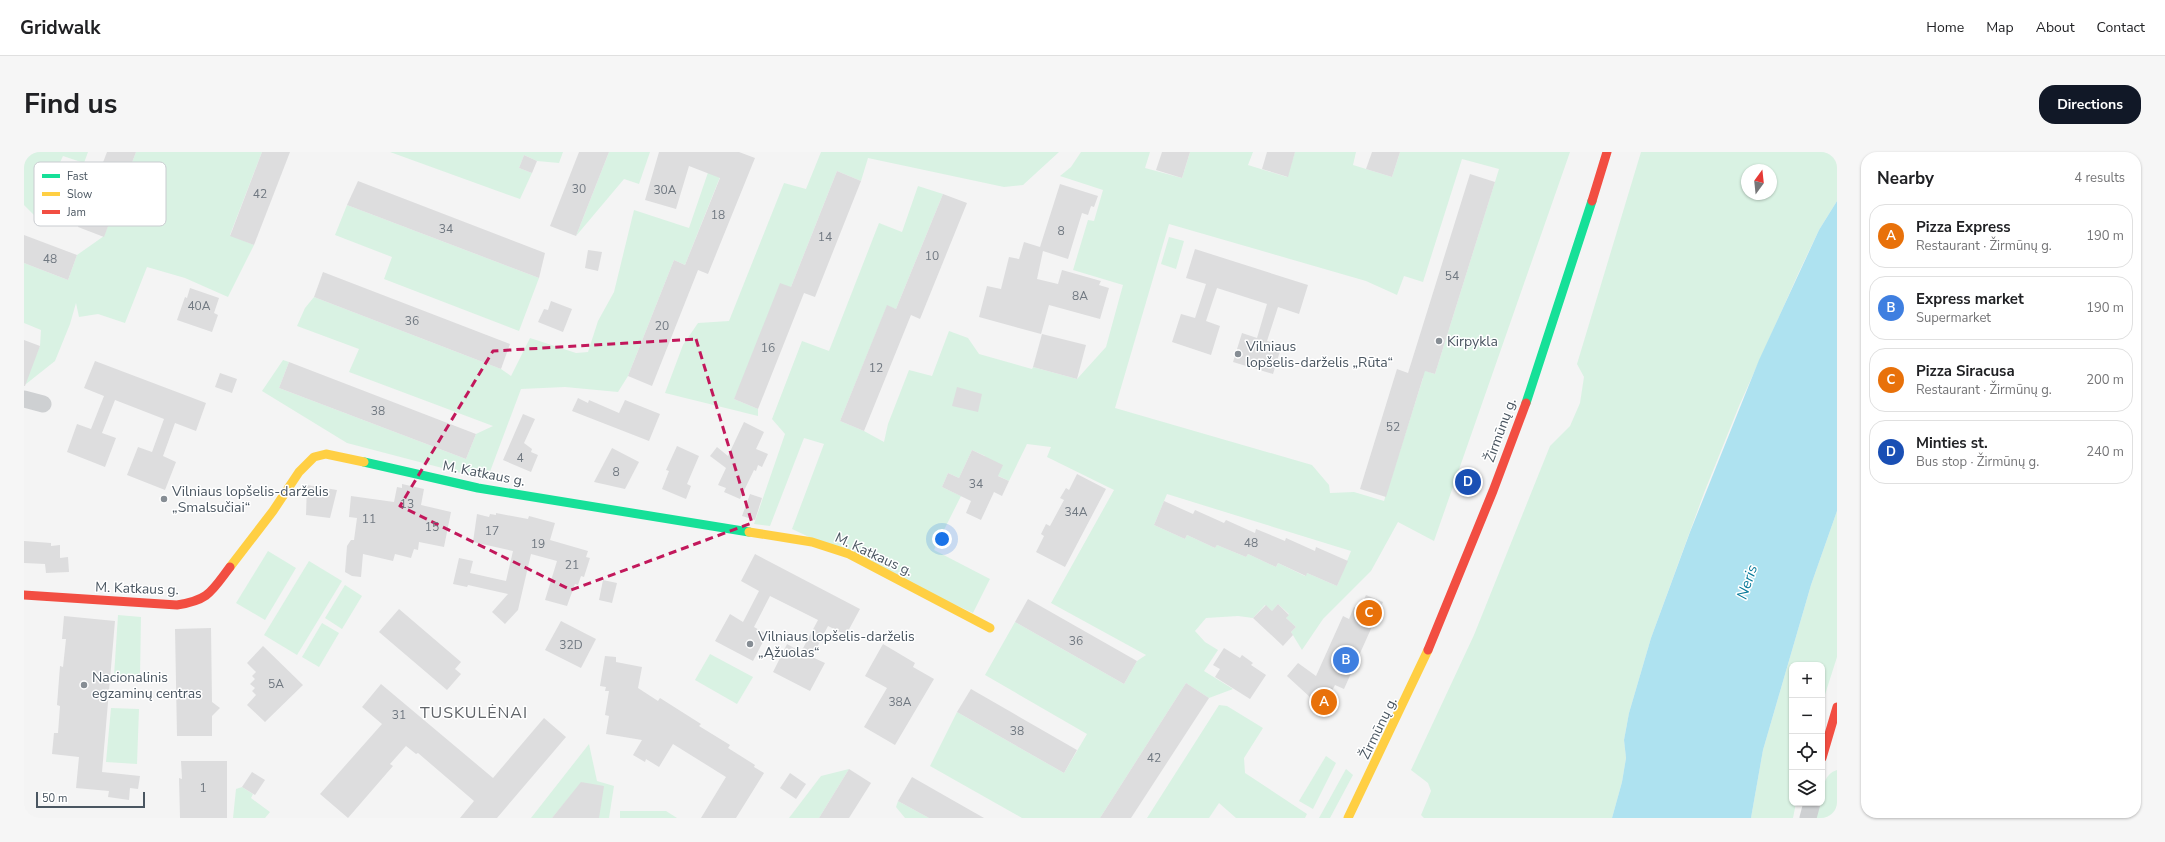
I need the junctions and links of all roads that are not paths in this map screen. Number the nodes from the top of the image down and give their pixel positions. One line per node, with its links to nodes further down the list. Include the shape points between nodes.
1 (1607, 152): 9 (street, Žirmūnų g., via 1522,413 1466,564 1409,696)
2 (24, 399): 3 (street)
3 (43, 404)
4 (24, 595): 5 (street, M. Katkaus g., via 156,605 196,602 206,597 214,588 306,464 319,455 326,454 478,488 812,542 849,554)
5 (990, 628)
6 (1837, 707): 7 (street)
7 (1825, 748)
8 (1811, 806): 10 (street)
9 (1348, 818)
10 (1808, 818)

